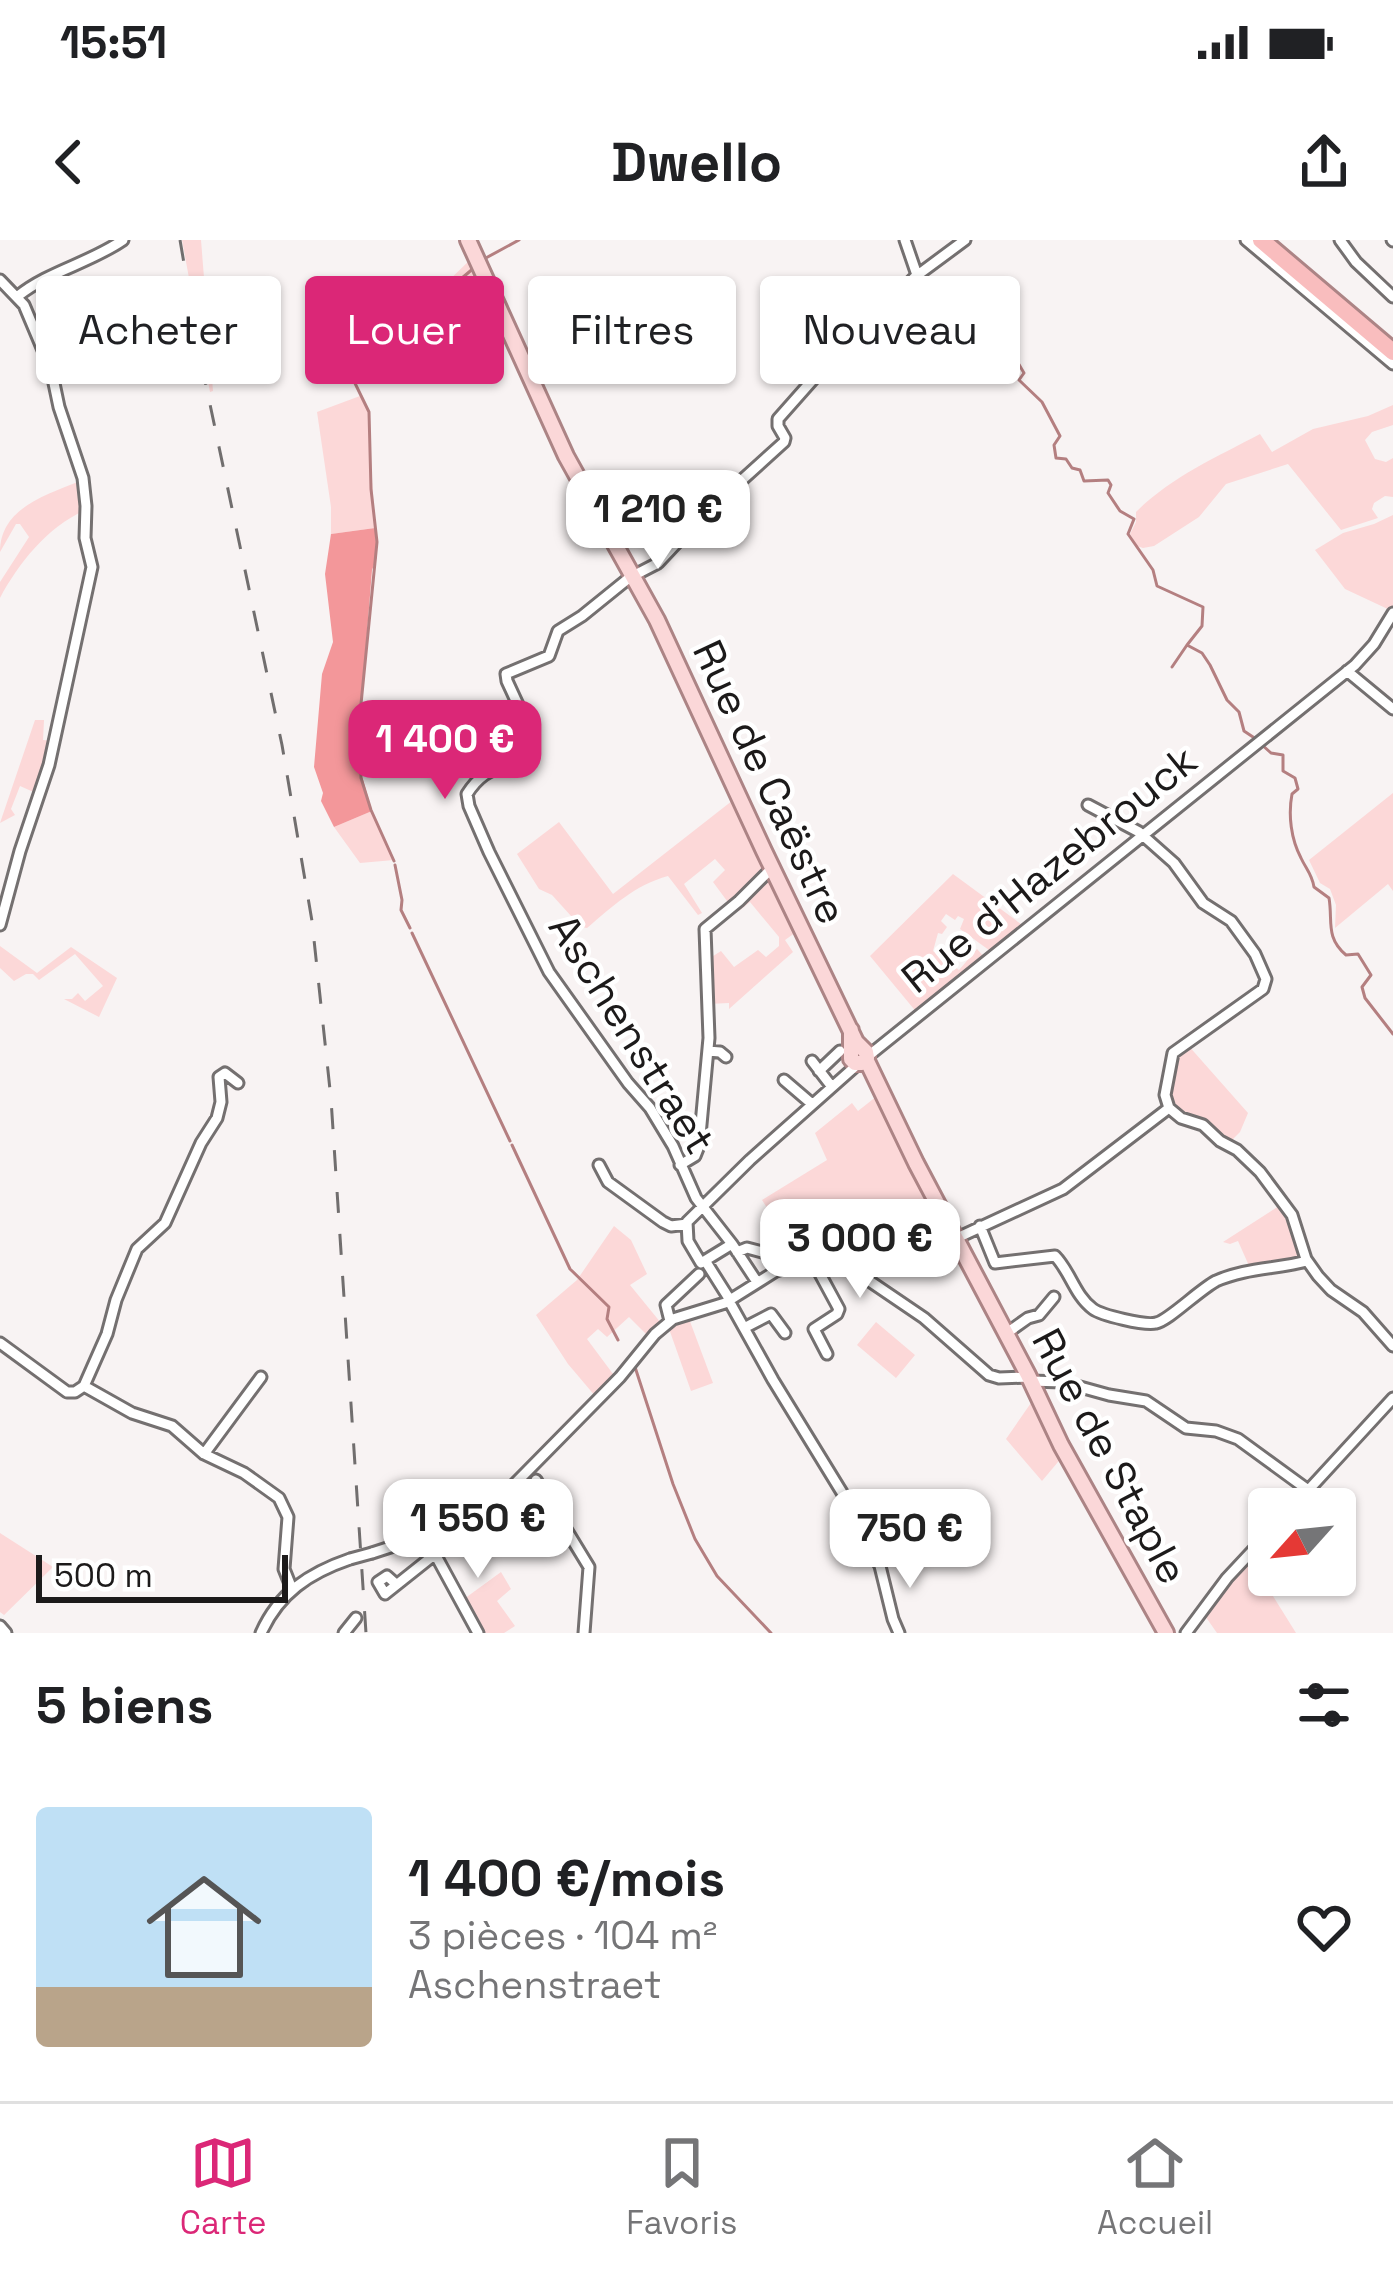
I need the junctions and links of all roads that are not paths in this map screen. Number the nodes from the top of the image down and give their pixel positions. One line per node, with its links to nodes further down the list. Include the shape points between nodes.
1 (123, 240): 10 (street)
2 (468, 240): 16 (main road, Rue de Caëstre, via 564,452)
3 (905, 240): 8 (street)
4 (965, 240): 8 (street)
5 (1246, 240): 13 (street)
6 (1261, 240): 12 (highway)
7 (1341, 240): 11 (street)
8 (917, 275): 14 (street, via 778,420)
9 (0, 280): 10 (street)
10 (18, 296): 23 (street, via 50,366 79,464 92,567 49,766)
11 (1393, 297)
12 (1393, 352)
13 (1393, 364)
14 (785, 440): 15 (street); 16 (street, via 658,563)
15 (797, 449)
16 (632, 576): 22 (main road, Rue de Caëstre); 33 (street, Aschenstraet, via 558,631 550,656 506,674 525,720 525,752 486,772 467,798 550,974 650,1108)
17 (1393, 613): 18 (street, Rue d'Hazebrouck)
18 (1347, 671): 19 (street); 21 (street, Rue d'Hazebrouck)
19 (1393, 709)
20 (1088, 805): 21 (street)
21 (1143, 835): 26 (street, Rue d'Hazebrouck); 31 (street, via 1203,903 1233,923 1267,981 1173,1053)
22 (772, 868): 24 (street, via 705,928); 26 (main road, Rue de Caëstre)
23 (0, 925)
24 (708, 1051): 25 (street); 33 (street, via 699,1149)
25 (726, 1057)
26 (861, 1057): 29 (street); 29 (street, via 815,1066); 37 (main road, Rue de Staple)
27 (784, 1080): 30 (street)
28 (238, 1083): 56 (street, via 220,1076 218,1118 166,1223 137,1249)
29 (832, 1088): 30 (street)
30 (812, 1104): 34 (street)
31 (1169, 1108): 36 (street, via 1060,1190); 40 (street, via 1260,1172 1292,1215)
32 (599, 1165): 35 (street, via 608,1182 661,1220)
33 (680, 1165): 34 (street, Aschenstraet)
34 (703, 1208): 35 (street); 38 (street, Aschenstraet)
35 (687, 1224): 41 (street, via 698,1261)
36 (980, 1226): 37 (street); 45 (street, via 995,1262 1053,1256)
37 (958, 1240): 39 (street, via 917,1262 884,1235); 50 (main road, Rue de Staple)
38 (735, 1248): 41 (street); 42 (street); 44 (street, Aschenstraet)
39 (843, 1254): 42 (street); 55 (street, via 989,1375)
40 (1307, 1261): 45 (street, via 1224,1278 1153,1324 1096,1311); 52 (street)
41 (706, 1262): 46 (street)
42 (807, 1262): 44 (street); 53 (street, via 839,1310 814,1329)
43 (699, 1274): 47 (street, via 667,1305)
44 (757, 1282): 46 (street)
45 (1073, 1284): 50 (street)
46 (730, 1300): 47 (street); 48 (street)
47 (670, 1321): 59 (street)
48 (744, 1328): 49 (street, via 771,1314); 74 (street, via 848,1500 880,1566)
49 (785, 1333)
50 (1006, 1333): 55 (main road, Rue de Staple)
51 (0, 1343): 56 (street, via 67,1392)
52 (1393, 1346)
53 (827, 1354)
54 (261, 1377): 58 (street)
55 (1030, 1379): 61 (street, via 1146,1401 1186,1428 1241,1441); 75 (main road, Rue de Staple)
56 (84, 1385): 58 (street, via 174,1427)
57 (1393, 1398): 62 (street)
58 (204, 1454): 66 (street, via 284,1505 284,1569)
59 (529, 1472): 60 (street); 66 (street, bridge, via 474,1519 350,1559)
60 (539, 1485): 63 (street); 73 (street, via 588,1565)
61 (1305, 1488)
62 (1310, 1488)
63 (435, 1554): 65 (street); 72 (street)
64 (1248, 1556): 76 (street)
65 (396, 1585)
66 (292, 1589): 70 (street)
67 (356, 1618): 71 (street)
68 (0, 1626): 69 (street)
69 (6, 1633)
70 (261, 1633)
71 (344, 1633)
72 (478, 1633)
73 (584, 1633)
74 (899, 1633)
75 (1166, 1633)
76 (1186, 1633)

